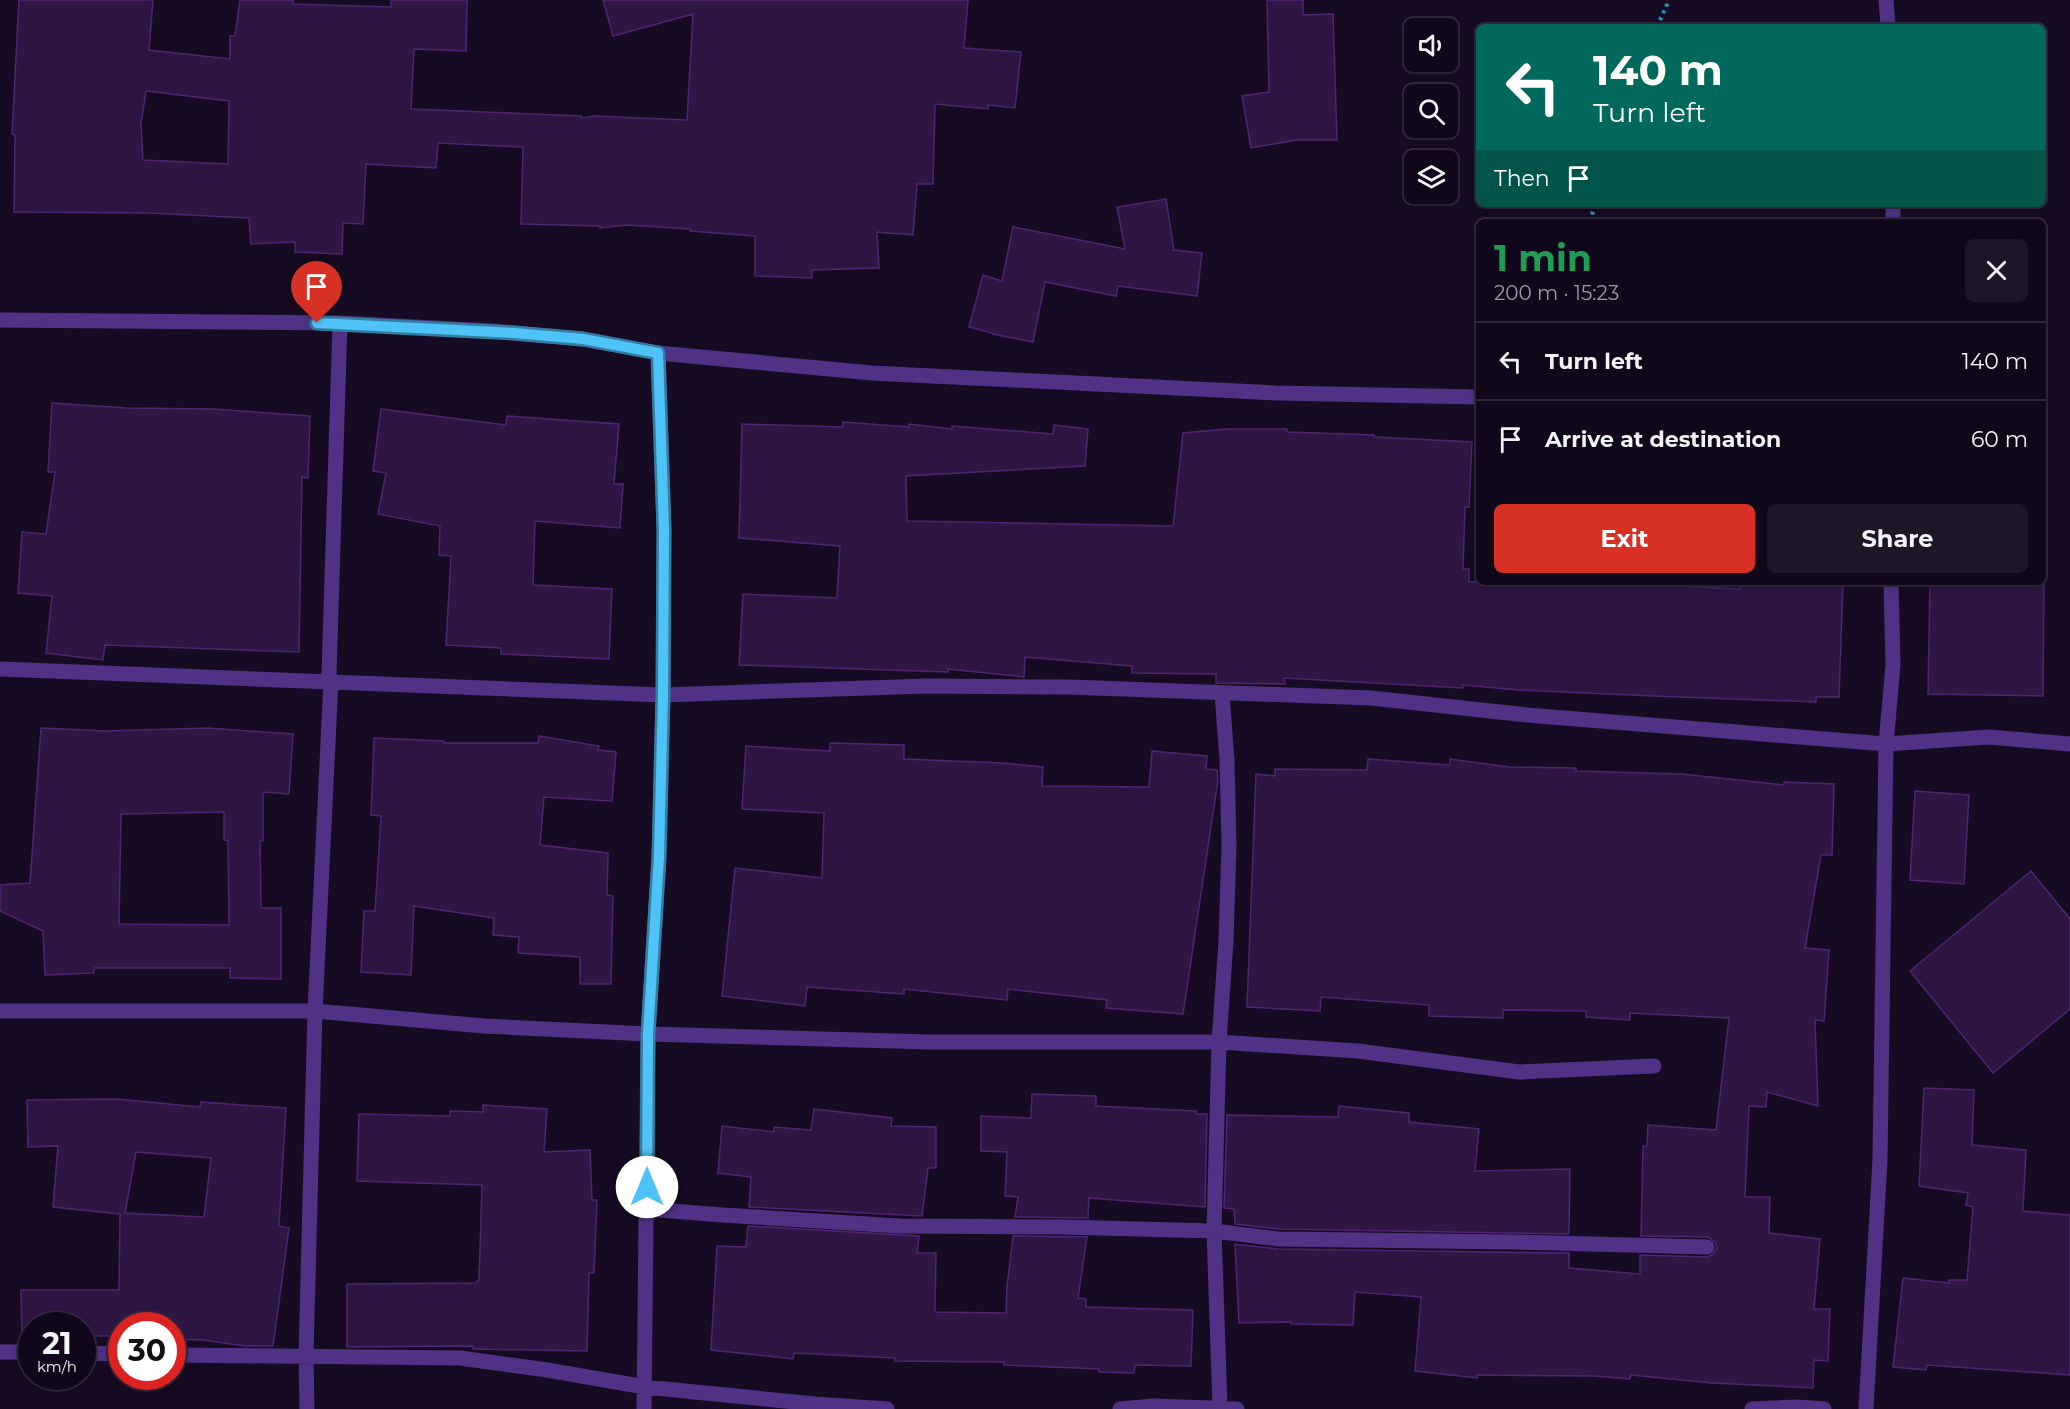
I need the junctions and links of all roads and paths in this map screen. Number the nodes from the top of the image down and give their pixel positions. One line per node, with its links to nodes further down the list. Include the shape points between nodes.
1 (1669, 0): 3 (path)
2 (1886, 0): 4 (street)
3 (1658, 24)
4 (1888, 24)
5 (0, 320): 6 (street)
6 (340, 323): 7 (street, via 583,339); 11 (street)
7 (658, 353): 8 (street, via 872,373 1277,393); 12 (street, via 664,530)
8 (1476, 397)
9 (1890, 585): 14 (street, via 1893,665)
10 (0, 669): 11 (street)
11 (331, 681): 12 (street); 17 (street)
12 (663, 694): 13 (street, via 926,686); 18 (street, via 659,857)
13 (1222, 694): 14 (street, via 1371,698 1527,715); 19 (street, via 1229,845)
14 (1886, 744): 15 (street, via 1989,737); 37 (street, via 1880,1160)
15 (2070, 744)
16 (0, 1011): 17 (street)
17 (315, 1011): 18 (street, via 484,1026); 27 (street)
18 (648, 1034): 19 (street, via 929,1042); 21 (street)
19 (1219, 1042): 20 (street, via 1358,1051 1520,1072); 22 (street)
20 (1654, 1066)
21 (647, 1209): 22 (street, via 899,1226); 28 (street)
22 (1214, 1231): 23 (street, via 1278,1239); 29 (street)
23 (1707, 1247)
24 (0, 1352): 25 (street)
25 (18, 1352)
26 (186, 1355): 27 (street)
27 (306, 1355): 28 (street, via 460,1358); 30 (street)
28 (645, 1387): 31 (street); 32 (street)
29 (1220, 1407): 33 (street); 34 (street)
30 (307, 1409)
31 (644, 1409)
32 (887, 1409)
33 (1119, 1409)
34 (1237, 1409)
35 (1752, 1409): 36 (street)
36 (1824, 1409)
37 (1866, 1409)

